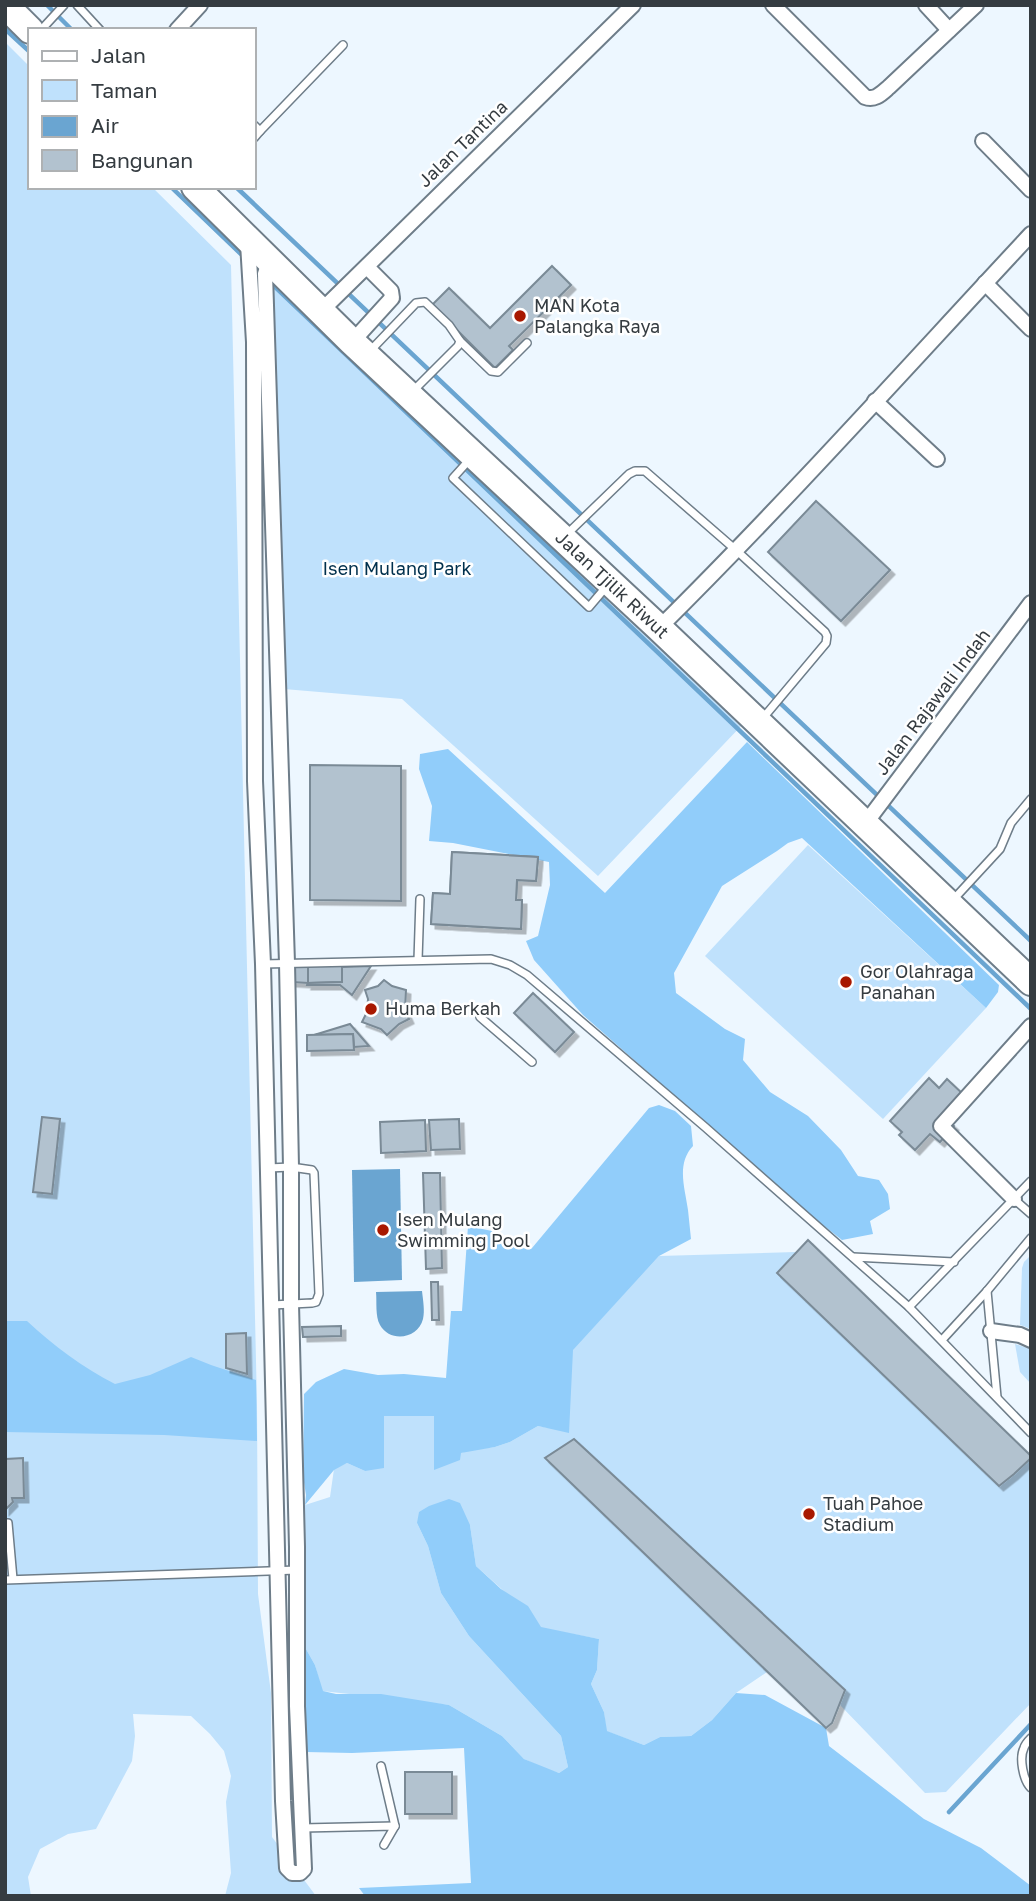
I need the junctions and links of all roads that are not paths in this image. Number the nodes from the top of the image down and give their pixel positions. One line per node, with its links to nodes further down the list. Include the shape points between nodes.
1 (5, 5): 9 (highway)
2 (64, 5): 10 (lane)
3 (77, 5): 11 (lane)
4 (200, 5): 12 (street)
5 (633, 5): 22 (street, Jalan Tantina)
6 (773, 5): 13 (street, via 868,99 889,87)
7 (926, 5): 13 (street)
8 (976, 5): 13 (street)
9 (28, 28)
10 (43, 28)
11 (98, 28)
12 (179, 28)
13 (949, 30)
14 (344, 45): 15 (lane)
15 (257, 128)
16 (983, 141): 18 (street)
17 (202, 190): 20 (highway, Jalan Tjilik Riwut)
18 (1031, 190)
19 (1031, 234): 23 (street)
20 (248, 238): 21 (highway, Jalan Tjilik Riwut); 45 (street, via 254,342 255,781)
21 (272, 262): 24 (highway, Jalan Tjilik Riwut); 44 (street, via 265,274)
22 (367, 267): 24 (street, Jalan Tantina); 28 (street, via 391,291 392,298)
23 (985, 283): 25 (street); 30 (street)
24 (321, 311): 28 (highway, Jalan Tjilik Riwut)
25 (1031, 328)
26 (460, 341): 27 (lane, via 491,371 498,372); 28 (lane, via 449,325 419,301); 29 (lane)
27 (527, 343)
28 (360, 348): 29 (highway, Jalan Tjilik Riwut)
29 (410, 394): 31 (highway, Jalan Tjilik Riwut)
30 (875, 401): 32 (street); 34 (street)
31 (474, 455): 33 (highway, Jalan Tjilik Riwut); 35 (lane, via 453,478 589,607)
32 (937, 459)
33 (562, 539): 34 (lane, via 629,474 640,470); 35 (highway, Jalan Tjilik Riwut)
34 (737, 551): 37 (street); 38 (lane, via 827,636 826,643)
35 (610, 583): 37 (highway, Jalan Tjilik Riwut)
36 (1031, 603): 40 (street, Jalan Rajawali Indah)
37 (659, 628): 38 (highway, Jalan Tjilik Riwut)
38 (758, 723): 40 (highway, Jalan Tjilik Riwut)
39 (1031, 799): 42 (lane, via 1011,824 1000,849)
40 (865, 824): 42 (highway, Jalan Tjilik Riwut)
41 (420, 900): 43 (lane)
42 (950, 904): 46 (highway, Jalan Tjilik Riwut)
43 (418, 960): 44 (lane); 56 (lane, via 491,959 527,975)
44 (287, 963): 45 (lane); 50 (street)
45 (263, 964): 51 (street)
46 (1031, 982)
47 (480, 1017): 49 (lane)
48 (1031, 1026): 53 (street, via 941,1126)
49 (532, 1062)
50 (291, 1167): 51 (lane); 59 (street); 59 (lane, via 314,1173 319,1294 316,1302)
51 (268, 1168): 60 (street)
52 (1031, 1181): 53 (lane)
53 (1014, 1199): 54 (lane); 57 (lane)
54 (1031, 1214)
55 (1031, 1238): 58 (lane)
56 (852, 1257): 57 (lane); 61 (lane)
57 (954, 1262): 61 (lane)
58 (987, 1291): 62 (lane); 63 (lane)
59 (291, 1304): 60 (lane); 68 (street)
60 (272, 1305): 69 (street)
61 (909, 1307): 63 (lane)
62 (991, 1331): 64 (street); 65 (lane)
63 (942, 1340): 65 (lane)
64 (1031, 1340)
65 (997, 1398): 66 (lane)
66 (1031, 1433)
67 (5, 1523): 70 (lane, via 9,1523)
68 (297, 1570): 69 (lane); 75 (street)
69 (278, 1571): 70 (lane); 75 (street, via 283,1801 287,1868 292,1873 304,1869)
70 (9, 1579)
71 (1031, 1738): 73 (lane, via 1023,1749 1023,1773)
72 (381, 1766): 74 (lane)
73 (1031, 1788)
74 (395, 1826): 75 (lane); 76 (lane)
75 (302, 1828)
76 (384, 1845)

